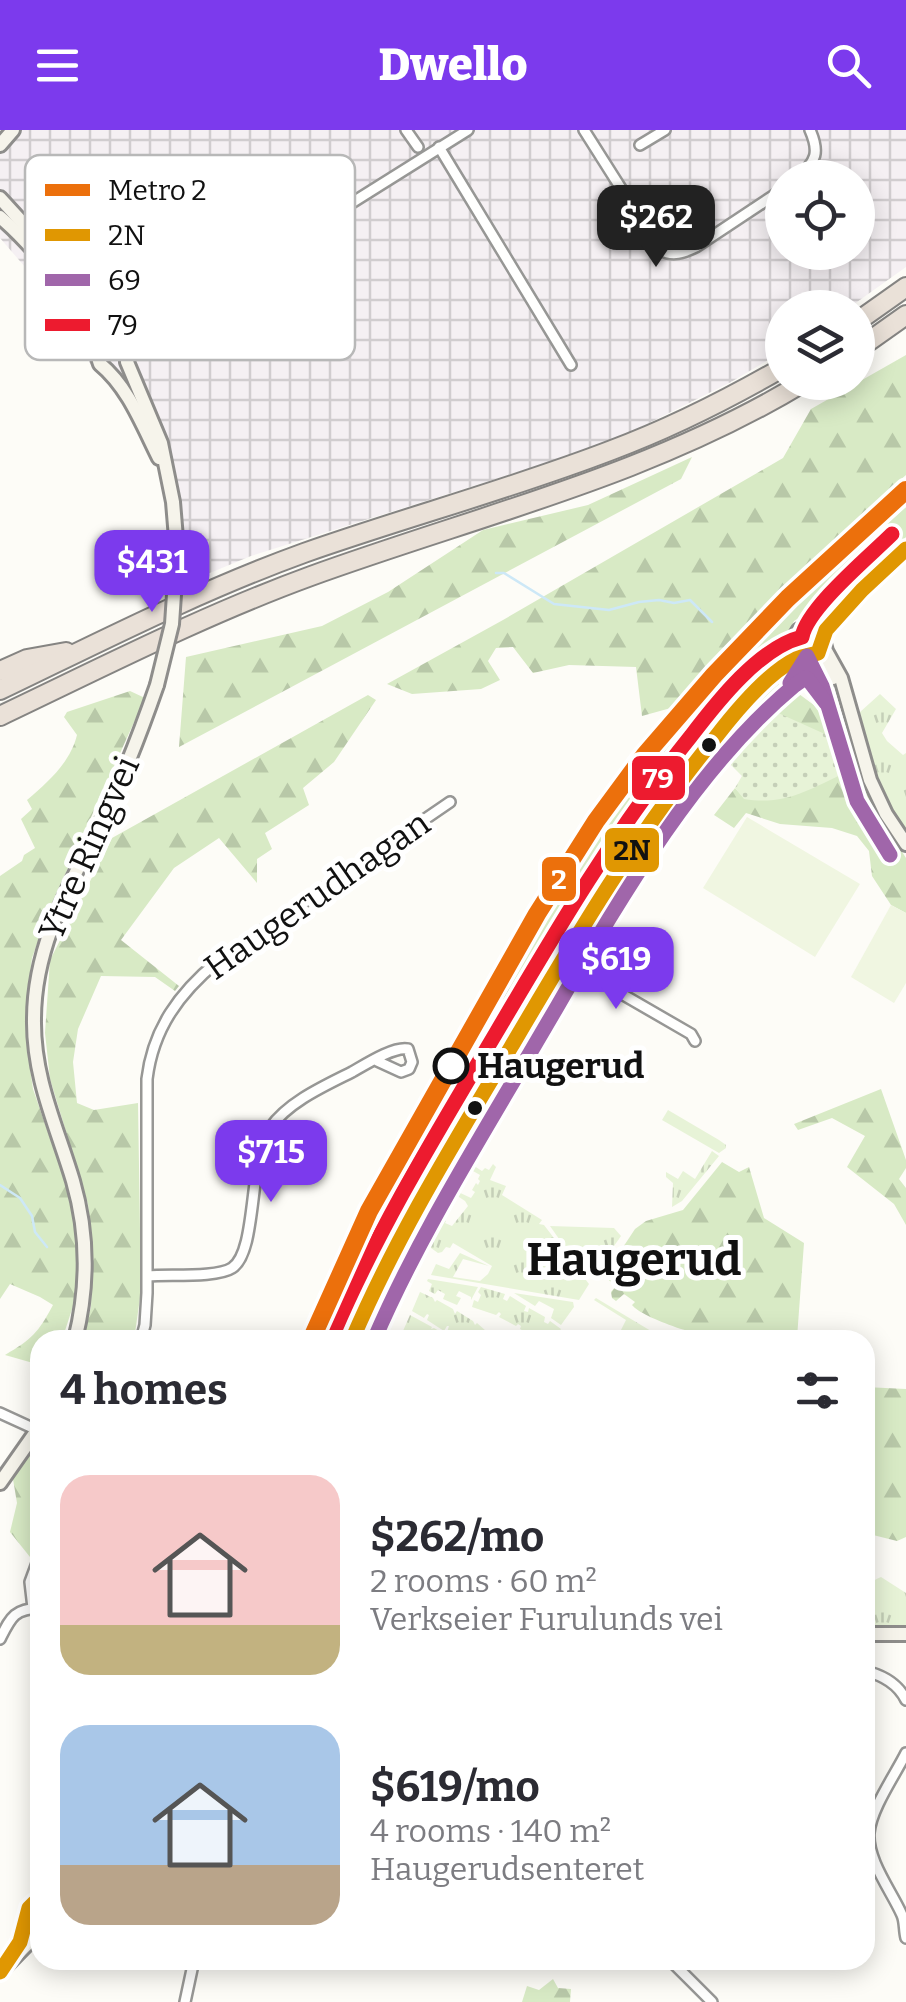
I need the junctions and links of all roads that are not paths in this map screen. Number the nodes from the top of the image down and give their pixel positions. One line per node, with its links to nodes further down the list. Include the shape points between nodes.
1 (13, 130): 7 (main road)
2 (406, 130): 9 (street)
3 (468, 130): 10 (street)
4 (584, 130): 14 (street, via 667,254 696,247)
5 (665, 130): 8 (street)
6 (810, 130): 11 (street)
7 (0, 145)
8 (640, 145)
9 (418, 147)
10 (439, 147): 13 (street); 27 (street)
11 (814, 160)
12 (0, 198): 16 (main road)
13 (355, 200)
14 (765, 201)
15 (0, 217): 17 (main road)
16 (25, 225)
17 (25, 243)
18 (906, 287): 19 (highway)
19 (875, 309)
20 (906, 315): 22 (highway)
21 (906, 330): 23 (highway)
22 (875, 338)
23 (875, 344)
24 (99, 360): 28 (main road)
25 (127, 360): 28 (main road)
26 (129, 360): 31 (main road, Ytre Ringvei)
27 (571, 366)
28 (110, 370): 31 (main road, Ytre Ringvei)
29 (765, 378): 37 (highway, via 652,434 219,586)
30 (772, 400): 43 (highway, via 665,454 214,614)
31 (166, 474): 50 (main road, Ytre Ringvei, bridge, via 177,584 157,685 120,782 52,921 34,998 42,1089 74,1184 83,1235)
32 (906, 549): 33 (main road)
33 (862, 590): 34 (main road); 35 (main road)
34 (808, 627): 35 (main road); 36 (main road)
35 (822, 640): 38 (main road, via 819,652); 42 (main road)
36 (793, 642): 38 (main road); 39 (main road)
37 (87, 649): 40 (highway); 41 (highway)
38 (807, 656): 39 (main road); 42 (main road)
39 (785, 662): 46 (main road, via 660,806)
40 (0, 671)
41 (0, 690)
42 (843, 692): 45 (main road, via 875,793)
43 (0, 716)
44 (450, 802): 49 (street, Haugerudhagan, via 218,961 171,1009 146,1079)
45 (906, 844)
46 (563, 960): 47 (street); 52 (main road, via 404,1229)
47 (695, 1042)
48 (377, 1060): 49 (street, via 296,1104 268,1130 238,1263 222,1272)
49 (148, 1276): 51 (street, Haugerudhagan)
50 (77, 1330)
51 (143, 1330)
52 (356, 1330)
53 (0, 1413): 54 (street)
54 (30, 1425)
55 (30, 1441): 56 (main road)
56 (0, 1483)
57 (30, 1609): 60 (street, via 11,1618)
58 (875, 1634): 59 (main road)
59 (906, 1634)
60 (0, 1640)
61 (875, 1674): 62 (street)
62 (906, 1700)
63 (906, 1753): 64 (street)
64 (875, 1814)
65 (875, 1854): 66 (street)
66 (905, 1917): 68 (street)
67 (30, 1935): 71 (main road)
68 (906, 1938)
69 (192, 1970): 72 (street)
70 (680, 1970): 73 (street)
71 (0, 1972)
72 (185, 2002)
73 (712, 2002)

